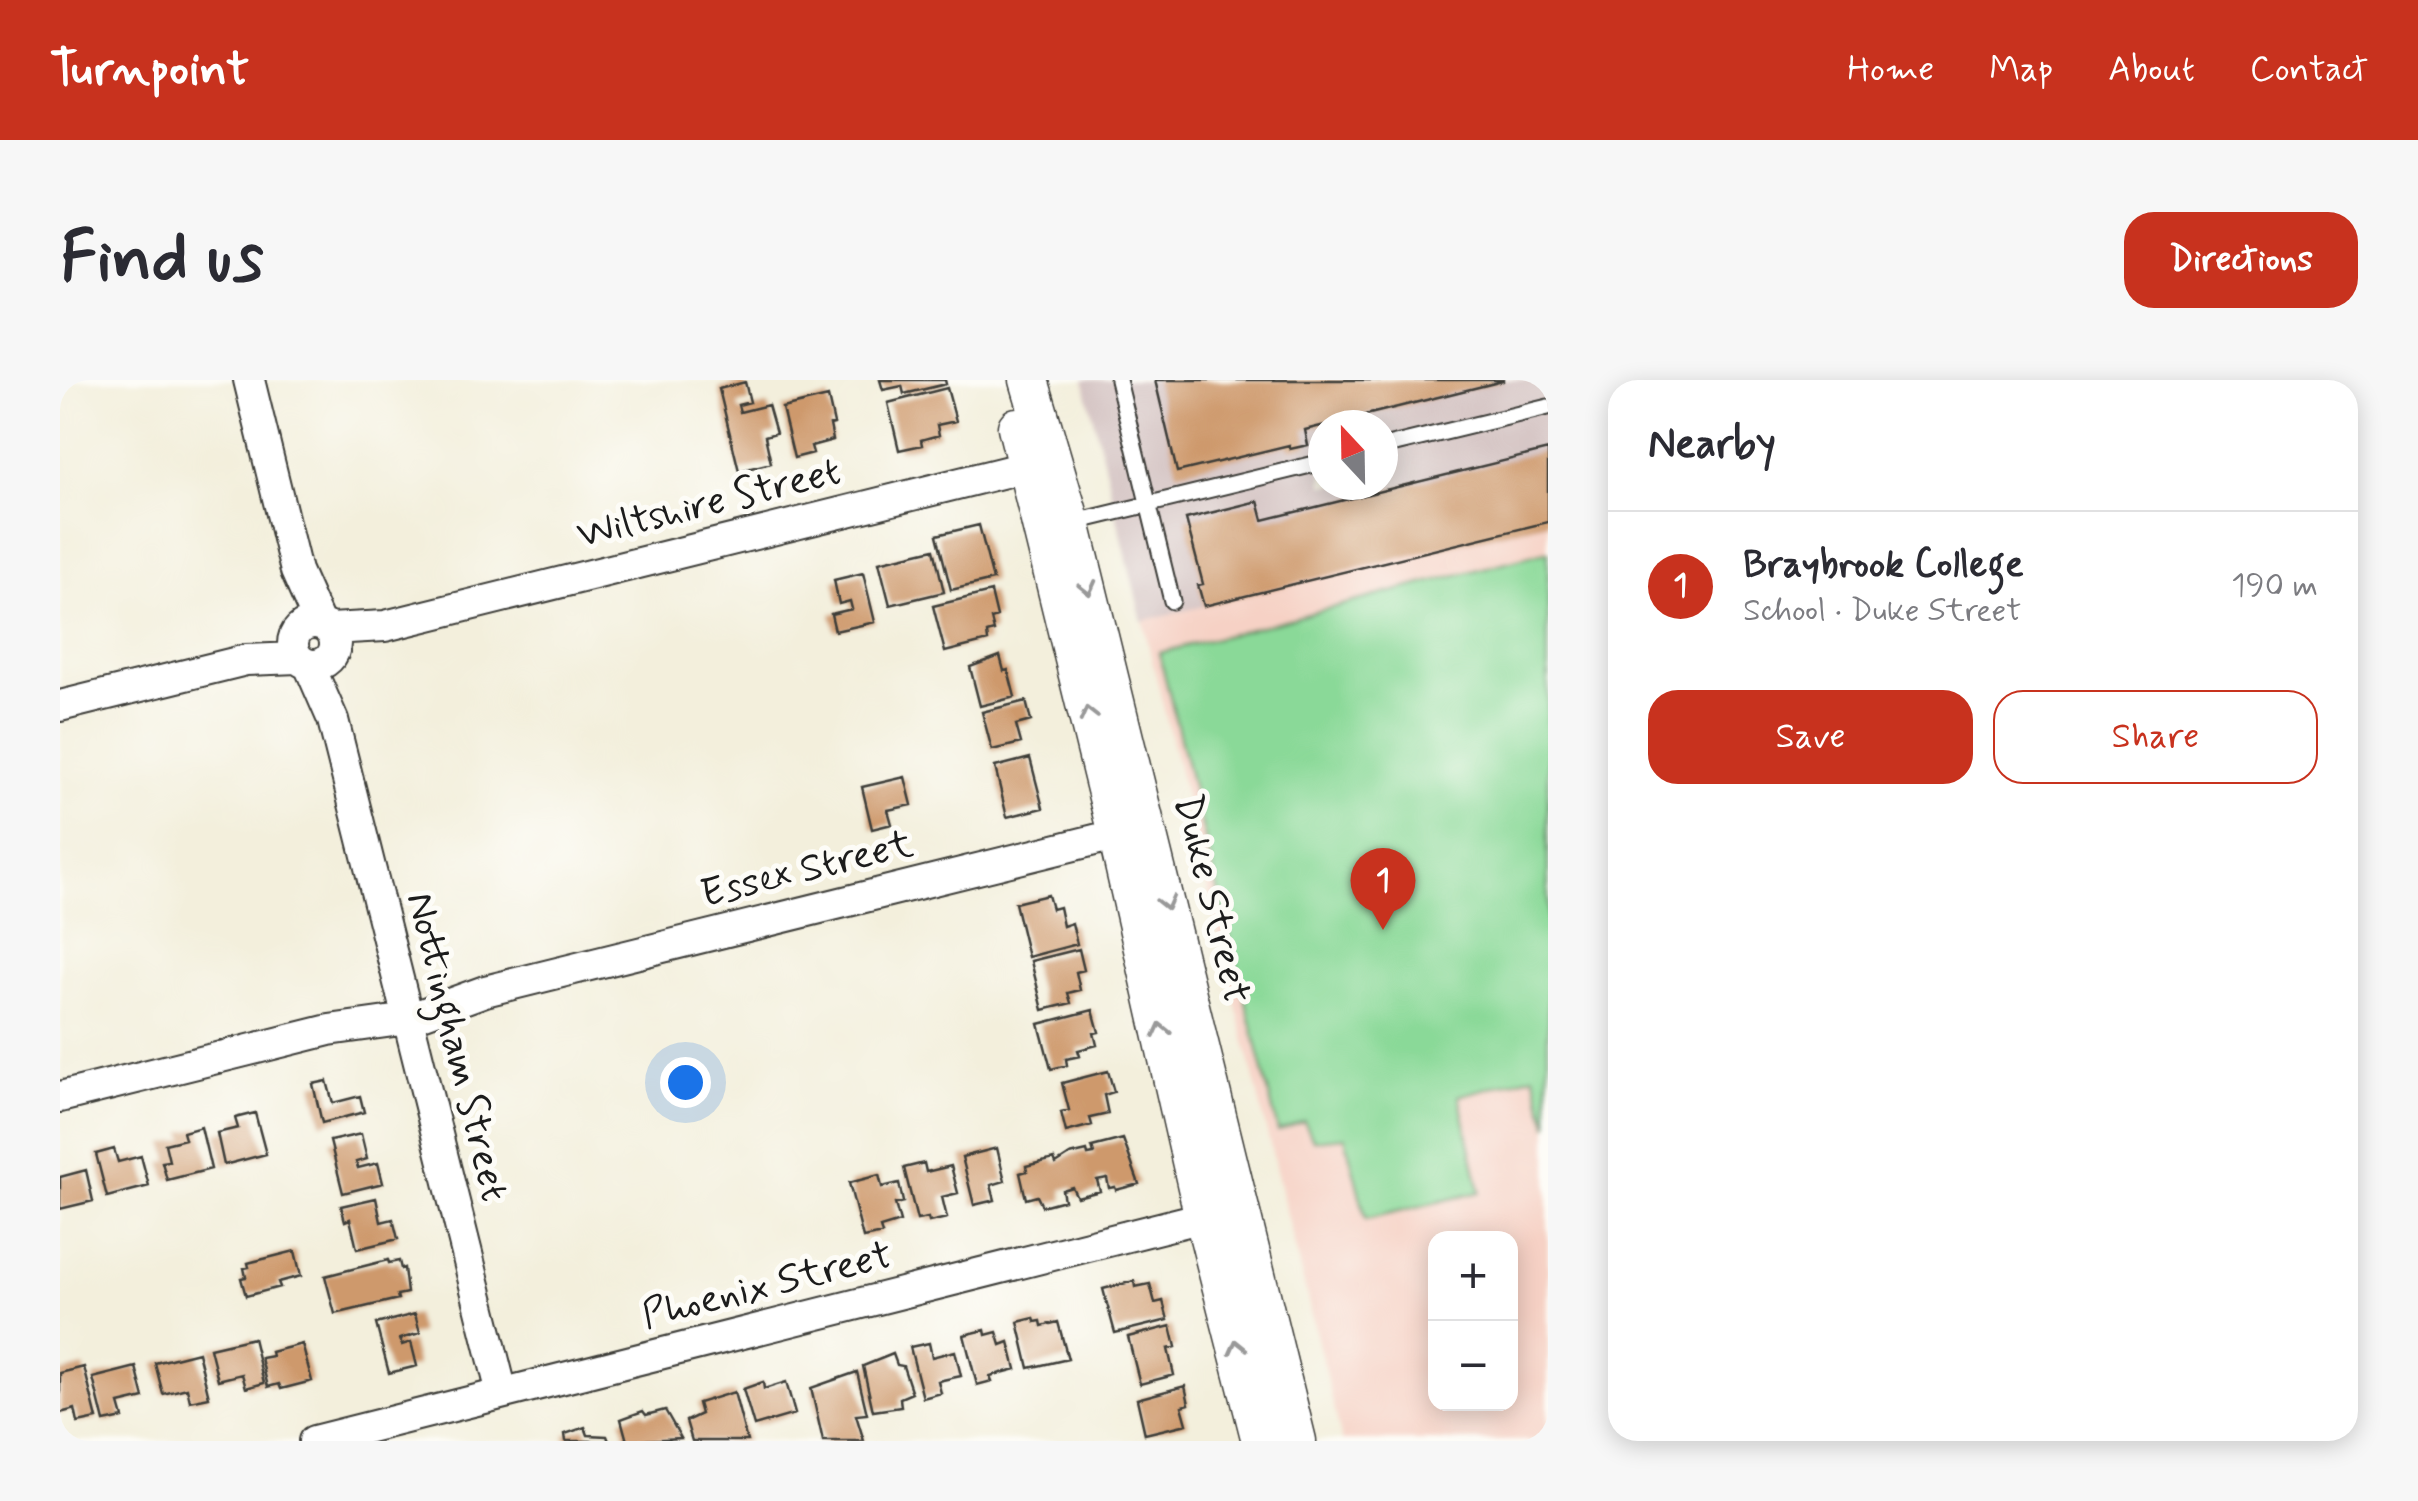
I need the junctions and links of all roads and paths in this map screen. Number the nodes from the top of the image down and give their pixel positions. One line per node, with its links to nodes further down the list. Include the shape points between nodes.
1 (249, 380): 12 (street, Nottingham Street)
2 (1006, 380): 7 (street, Duke Street)
3 (1029, 380): 7 (street, Duke Street)
4 (1118, 380): 9 (lane)
5 (1548, 407): 6 (lane)
6 (1398, 443)
7 (1039, 464): 10 (street, Duke Street); 12 (street, Wiltshire Street); 14 (street, Duke Street, one-way to 7)
8 (1308, 466): 9 (lane)
9 (1149, 504): 10 (lane); 11 (lane)
10 (1072, 523): 14 (street, Duke Street, one-way to 14)
11 (1172, 601)
12 (314, 643): 13 (street, Wiltshire Street); 15 (street, Nottingham Street)
13 (60, 706)
14 (1132, 830): 15 (street, Essex Street); 17 (street, Duke Street, one-way to 17); 18 (street, Duke Street, one-way to 14)
15 (406, 1010): 16 (street, Essex Street); 19 (street, Nottingham Street)
16 (60, 1097)
17 (1240, 1208): 18 (street, Phoenix Street); 22 (street, Duke Street)
18 (1204, 1218): 19 (street, Phoenix Street); 21 (street, Duke Street, one-way to 18)
19 (502, 1393): 20 (street, Phoenix Street)
20 (314, 1441)
21 (1261, 1441)
22 (1297, 1441)

